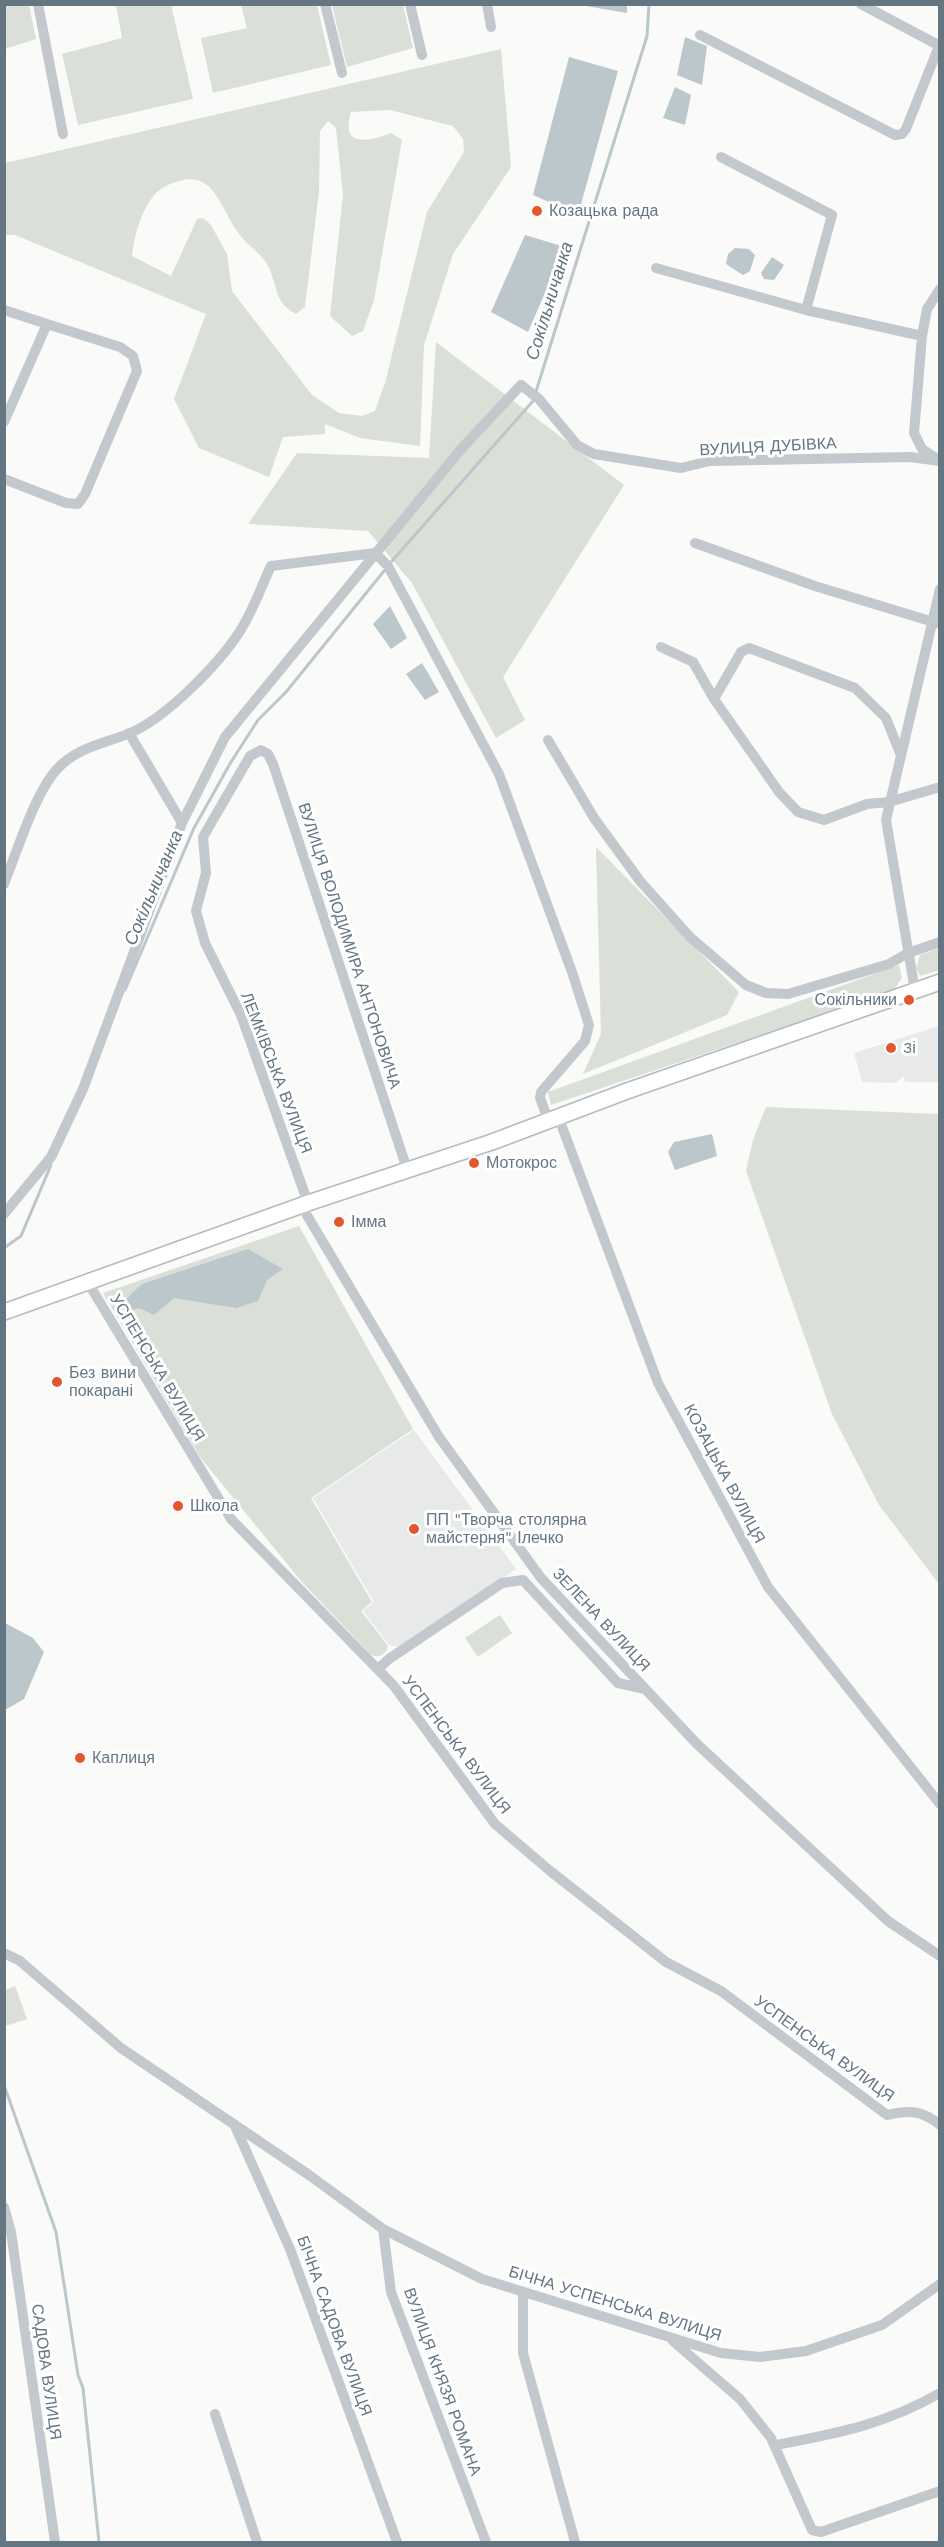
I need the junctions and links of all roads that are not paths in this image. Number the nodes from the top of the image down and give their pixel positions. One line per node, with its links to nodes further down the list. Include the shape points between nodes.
1 (38, 4): 11 (street)
2 (325, 4): 10 (street)
3 (411, 4): 9 (street)
4 (487, 4): 6 (street)
5 (861, 4): 8 (street)
6 (491, 27)
7 (700, 35): 8 (street, via 895,135 906,129)
8 (939, 46)
9 (422, 55)
10 (342, 73)
11 (63, 134)
12 (721, 157): 16 (street, via 832,215)
13 (656, 268): 16 (street)
14 (939, 289): 18 (street, via 927,309)
15 (4, 310): 17 (street)
16 (806, 310): 18 (street)
17 (47, 324): 19 (street); 21 (street, via 120,347 133,356 137,370 78,504)
18 (922, 336): 20 (street, via 914,433 922,449)
19 (4, 422)
20 (939, 461): 23 (street, ВУЛИЦЯ ДУБІВКА, via 909,457 710,461 681,468 639,463 594,454 577,445 537,397 521,385 463,447)
21 (4, 479)
22 (695, 543): 25 (street)
23 (375, 553): 28 (street, via 271,566 240,631 215,663 161,715); 34 (street, via 225,737); 40 (street, КОЗАЦЬКА ВУЛИЦЯ, via 388,566 499,774 589,1024 585,1041 541,1092 540,1098)
24 (939, 590): 25 (street)
25 (935, 624): 30 (street)
26 (661, 647): 27 (street, via 693,662)
27 (714, 699): 30 (street, via 741,652 749,648 855,688 886,718); 33 (street, via 779,792 798,812 824,820 867,804)
28 (129, 733): 34 (street); 35 (street, via 83,749 55,771 43,790)
29 (548, 740): 37 (street, via 594,818 640,881 690,937 746,985 766,993 788,994 889,964)
30 (900, 753): 33 (street)
31 (250, 756): 41 (street, ВУЛИЦЯ ВОЛОДИМИРА АНТОНОВИЧА, via 261,750 273,765); 42 (street, ЛЕМКІВСЬКА ВУЛИЦЯ, via 203,837 206,873 196,911 205,943 241,1016)
32 (939, 787): 33 (street)
33 (889, 802): 37 (street, via 886,820)
34 (182, 823): 43 (street, via 82,1089 51,1157)
35 (4, 884)
36 (939, 942): 37 (street)
37 (908, 953): 39 (street)
38 (939, 982): 39 (main road)
39 (913, 992): 40 (main road)
40 (553, 1118): 41 (main road); 50 (street, КОЗАЦЬКА ВУЛИЦЯ, via 658,1383 768,1587)
41 (407, 1169): 42 (main road)
42 (303, 1205): 44 (main road); 46 (street, ЗЕЛЕНА ВУЛИЦЯ, via 438,1437)
43 (4, 1214)
44 (87, 1281): 45 (main road); 48 (street, УСПЕНСЬКА ВУЛИЦЯ, via 231,1519)
45 (4, 1312)
46 (536, 1572): 47 (street); 49 (street, ЗЕЛЕНА ВУЛИЦЯ)
47 (523, 1580): 48 (street, via 502,1583); 49 (street, via 618,1683)
48 (378, 1669): 54 (street, УСПЕНСЬКА ВУЛИЦЯ, via 495,1824 568,1885 666,1962 721,1991 887,2115 906,2111 927,2114)
49 (645, 1689): 52 (street, ЗЕЛЕНА ВУЛИЦЯ, via 697,1744 888,1921)
50 (939, 1804)
51 (4, 1953): 53 (street, via 20,1961 121,2048)
52 (939, 1956)
53 (234, 2124): 56 (street); 66 (street, БІЧНА САДОВА ВУЛИЦЯ, via 290,2249)
54 (939, 2125)
55 (4, 2207): 64 (street, САДОВА ВУЛИЦЯ, via 11,2232)
56 (383, 2229): 58 (street, БІЧНА УСПЕНСЬКА ВУЛИЦЯ, via 482,2279); 67 (street, ВУЛИЦЯ КНЯЗЯ РОМАНА, via 391,2292)
57 (939, 2284): 59 (street, БІЧНА УСПЕНСЬКА ВУЛИЦЯ, via 882,2325 806,2352 750,2356 721,2353)
58 (523, 2293): 59 (street, БІЧНА УСПЕНСЬКА ВУЛИЦЯ); 68 (street, via 523,2353)
59 (670, 2339): 62 (street, via 740,2399)
60 (939, 2392): 62 (street, via 894,2417)
61 (215, 2414): 65 (street)
62 (776, 2445): 63 (street, via 816,2533)
63 (939, 2491)
64 (55, 2542)
65 (257, 2542)
66 (397, 2542)
67 (486, 2542)
68 (575, 2542)

